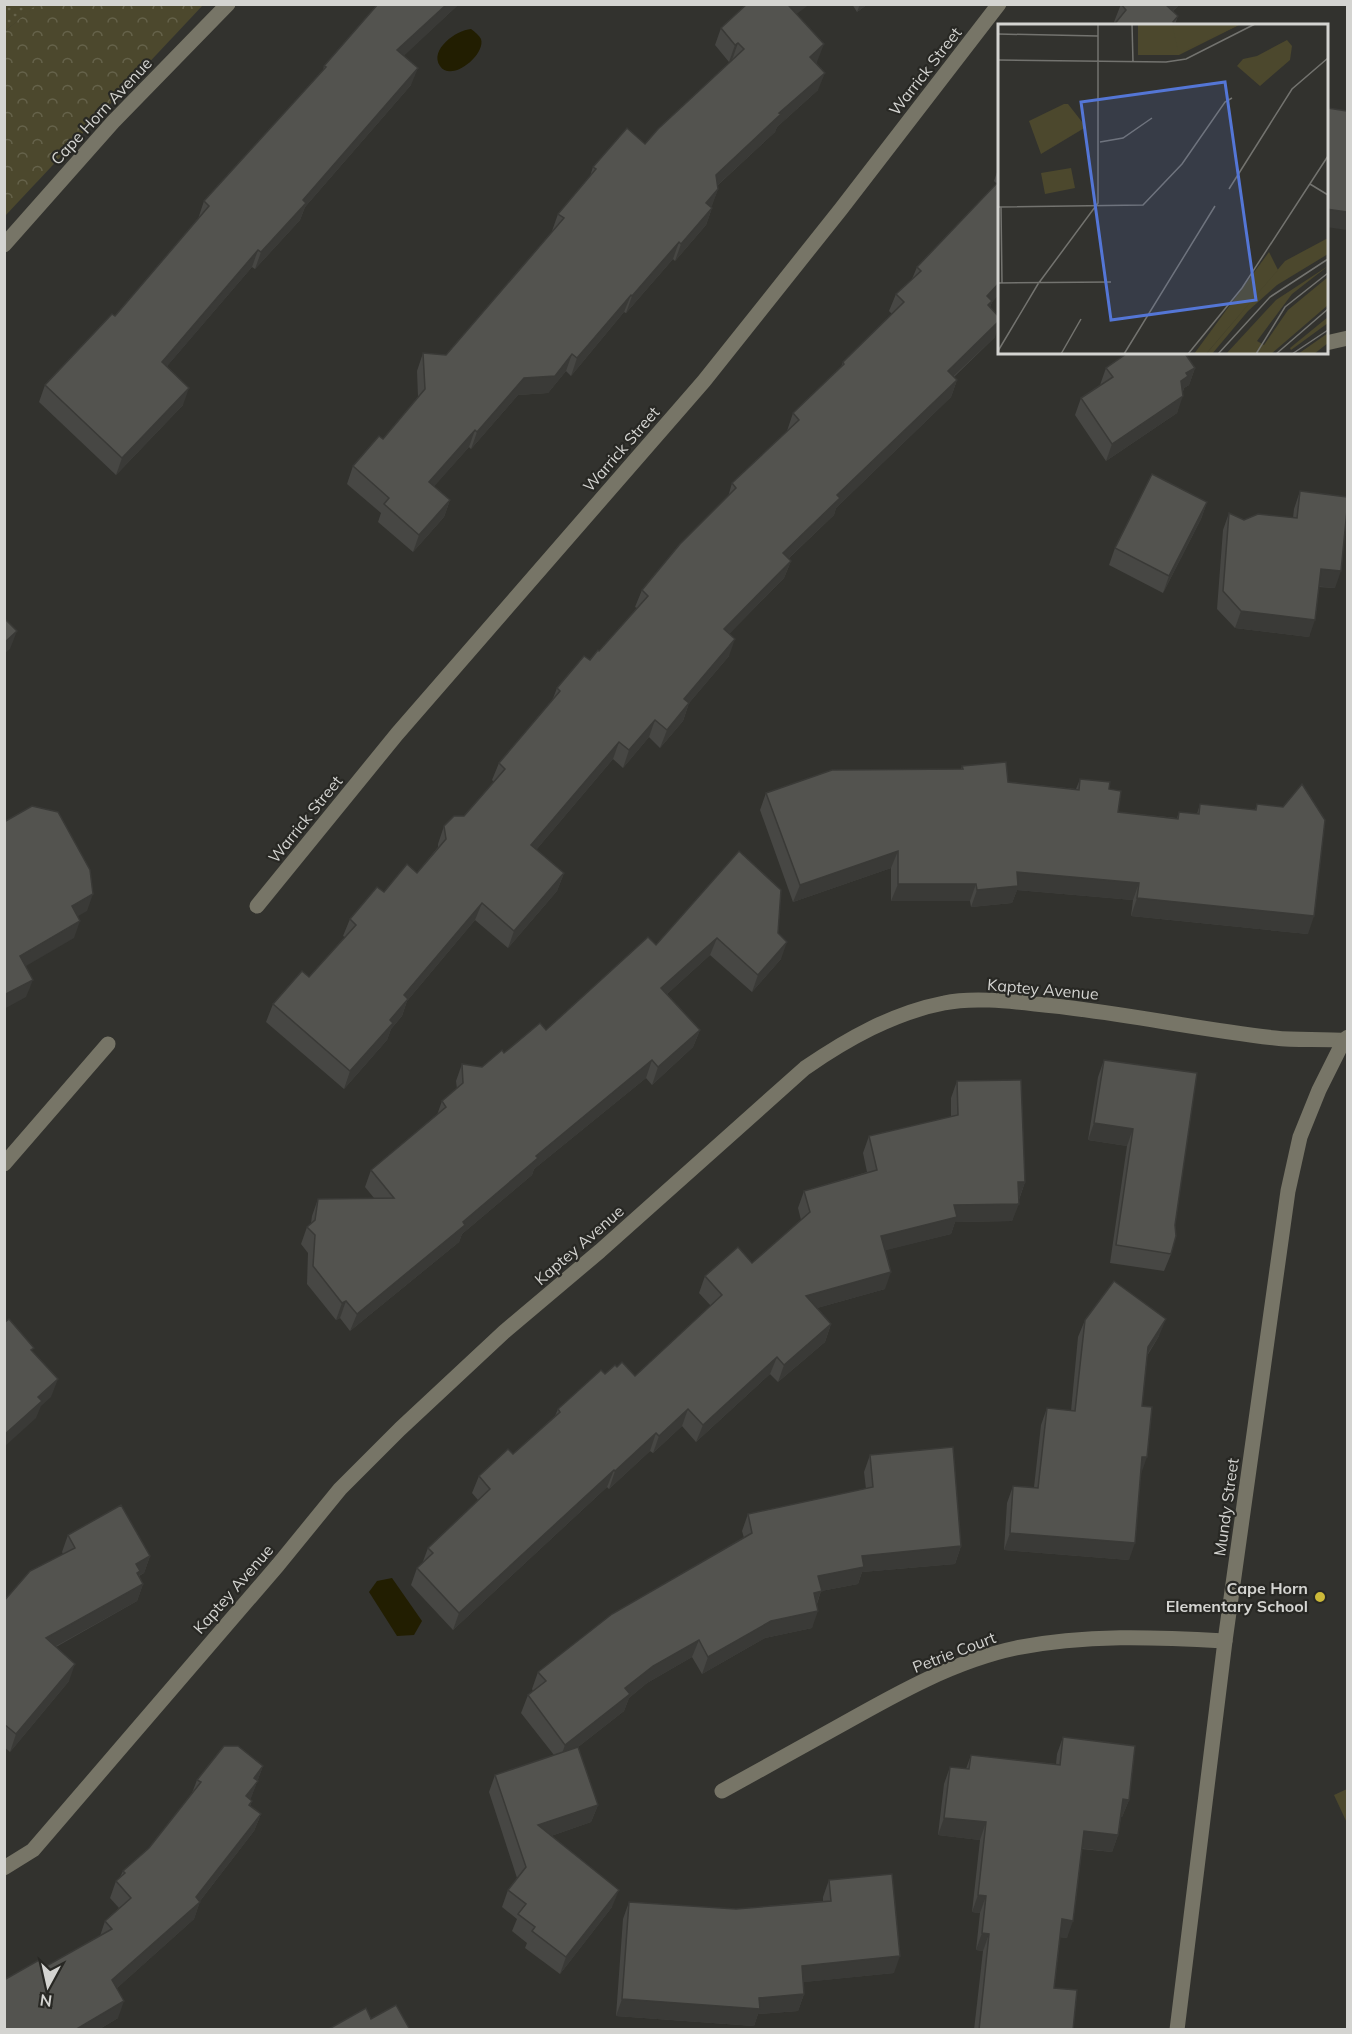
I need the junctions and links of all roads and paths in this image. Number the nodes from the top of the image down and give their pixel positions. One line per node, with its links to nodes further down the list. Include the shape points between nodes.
1 (228, 4): 3 (street, Cape Horn Avenue, via 113,122)
2 (999, 4): 6 (street, Warrick Street, via 704,381 397,734)
3 (4, 245)
4 (1347, 338): 5 (street)
5 (1328, 343)
6 (257, 906)
7 (1346, 1039): 10 (street, Mundy Street, via 1300,1137 1288,1191); 12 (street, Kaptey Avenue, via 1275,1038 1063,1006 947,1002 880,1023 832,1049 805,1068 504,1332 340,1489 33,1850)
8 (108, 1044): 9 (street)
9 (4, 1164)
10 (1225, 1641): 11 (street, Petrie Court, via 1090,1638 1014,1648 968,1662 895,1695); 13 (street, Mundy Street)
11 (722, 1791)
12 (4, 1868)
13 (1177, 2030)

